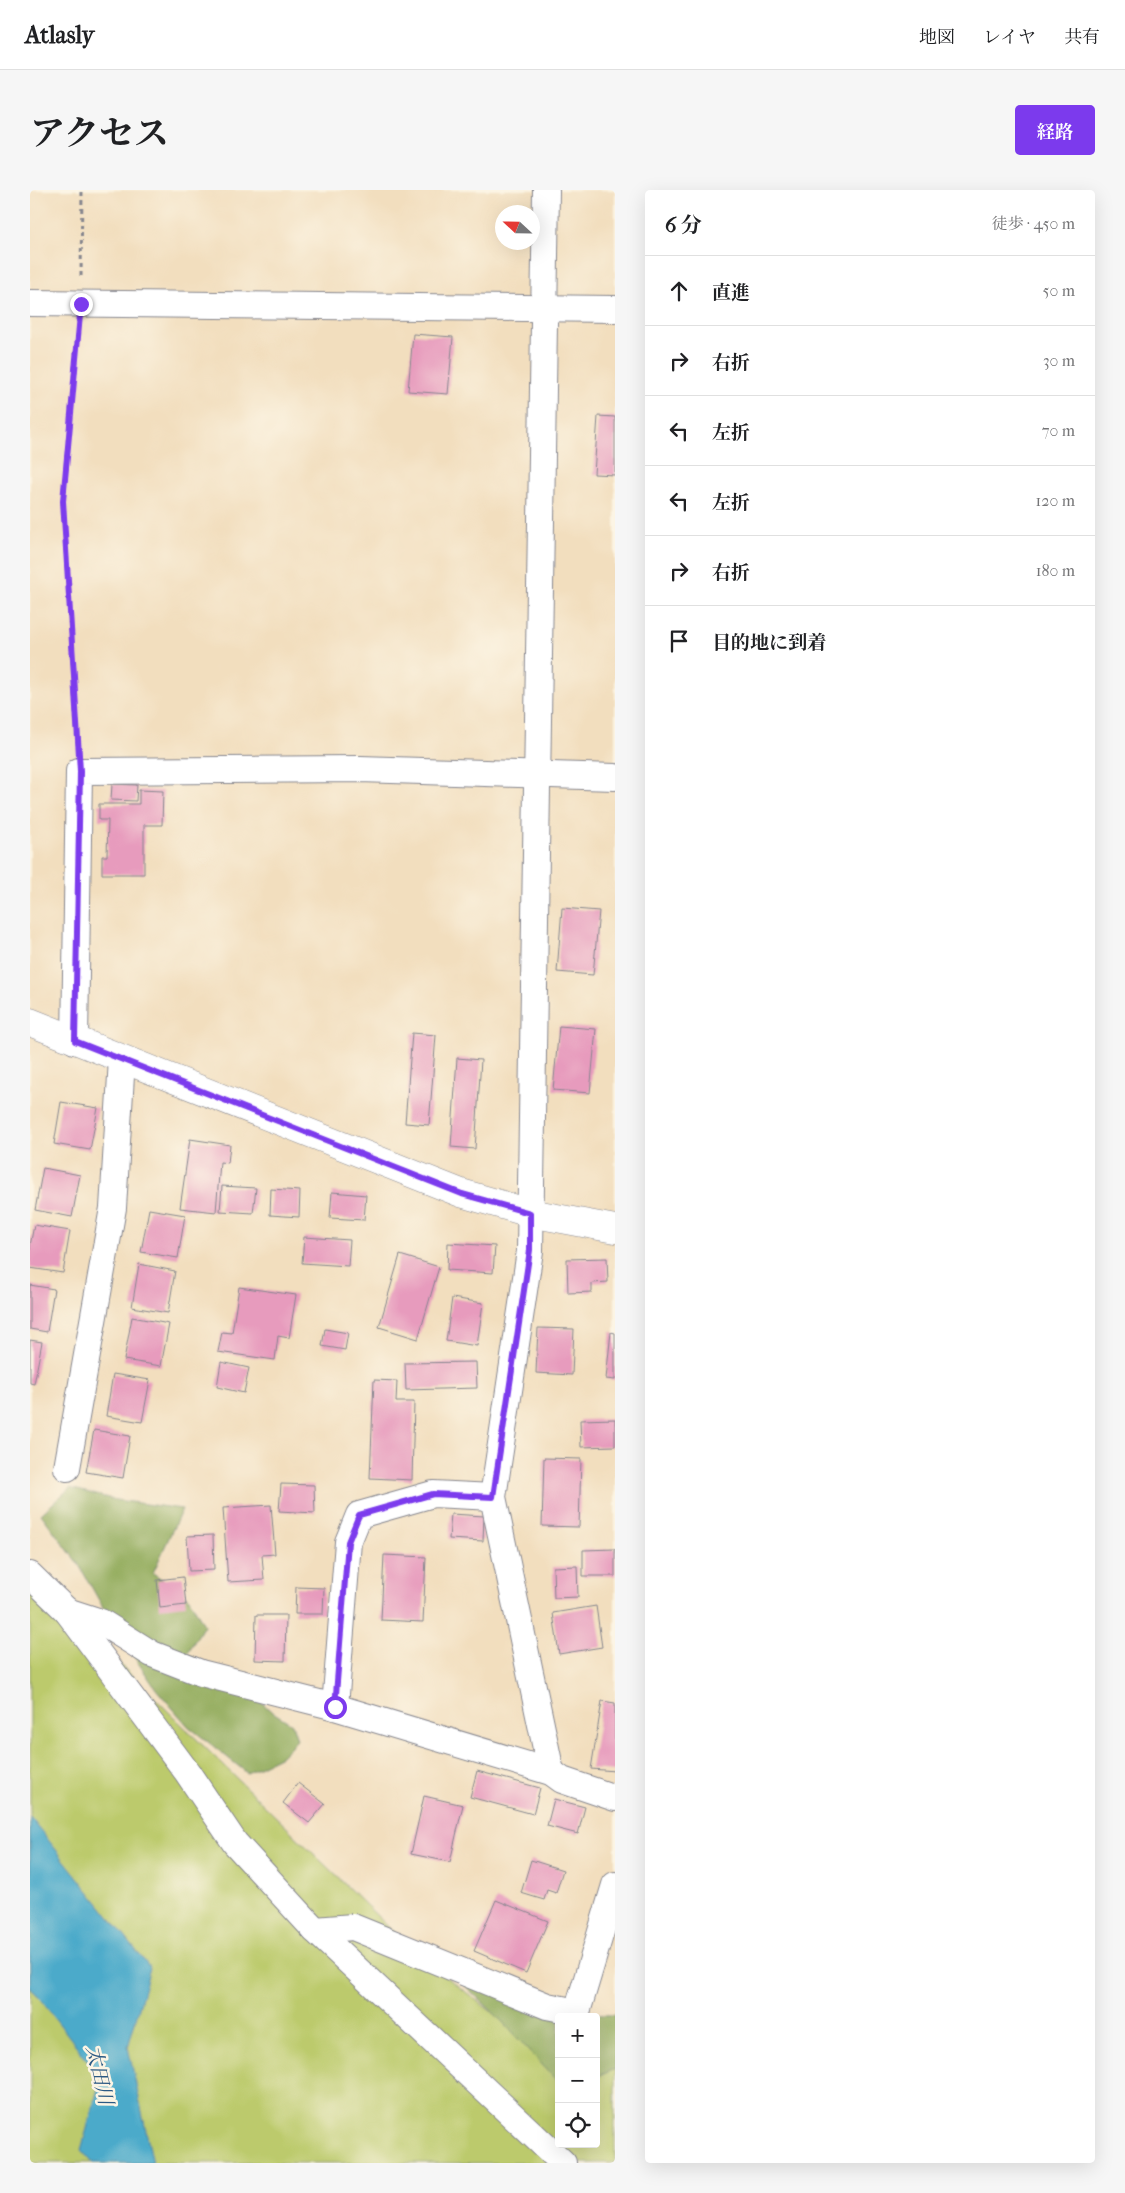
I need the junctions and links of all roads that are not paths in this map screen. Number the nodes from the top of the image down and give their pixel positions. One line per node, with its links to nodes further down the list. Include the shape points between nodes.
1 (546, 190): 4 (street)
2 (30, 303): 4 (street)
3 (615, 309): 4 (street)
4 (545, 310): 5 (street)
5 (538, 776): 6 (street); 8 (street, via 520,772 360,770 80,771); 10 (street)
6 (615, 777)
7 (30, 1022): 8 (street)
8 (75, 1041): 9 (street)
9 (122, 1059): 10 (street, via 462,1194); 12 (street, via 113,1208)
10 (530, 1213): 11 (street); 13 (street, via 530,1250)
11 (615, 1228)
12 (66, 1468)
13 (493, 1497): 16 (street, via 433,1494 359,1515 348,1542); 17 (street)
14 (30, 1575): 15 (street)
15 (67, 1611): 16 (street, via 101,1622 152,1654 201,1674); 20 (street, via 187,1772 235,1843)
16 (335, 1707): 17 (street)
17 (551, 1772): 18 (street, via 562,1780)
18 (615, 1798)
19 (615, 1886): 20 (street, via 577,2012 547,2006 353,1927)
20 (315, 1930): 21 (street)
21 (563, 2163)

